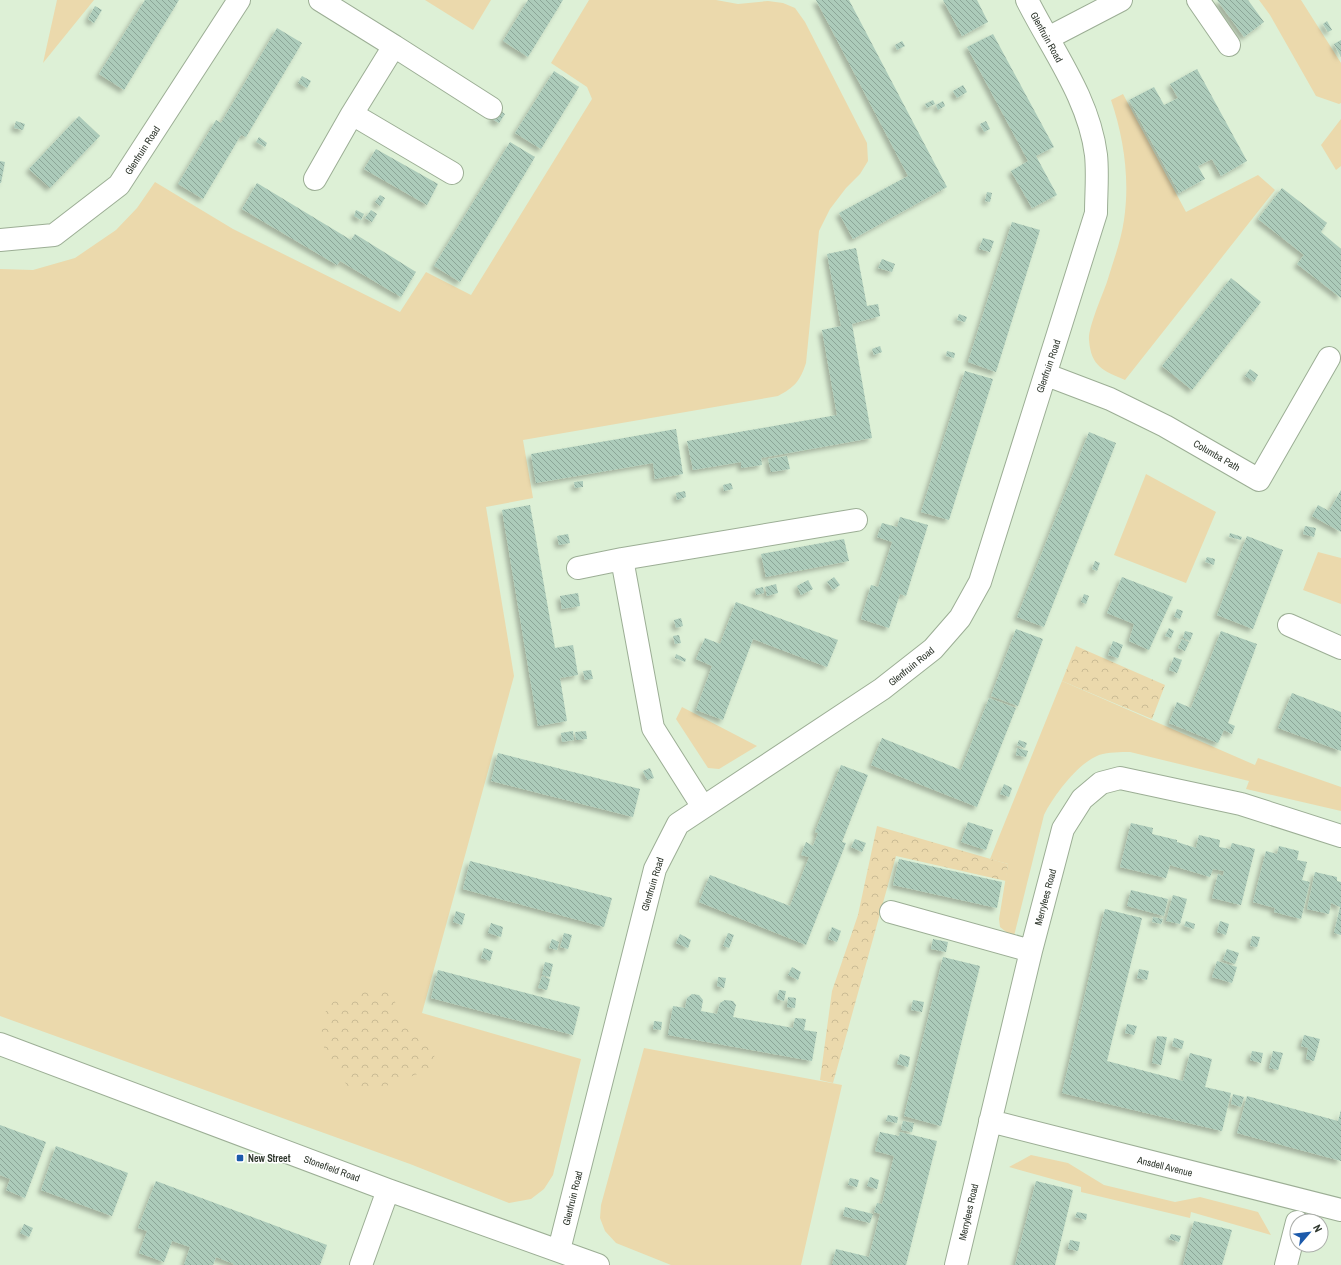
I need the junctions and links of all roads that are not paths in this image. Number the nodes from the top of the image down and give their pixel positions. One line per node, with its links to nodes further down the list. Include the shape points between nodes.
1 (239, 0): 13 (street, Glenfruin Road, via 119,185 54,235)
2 (320, 0): 8 (street)
3 (1027, 0): 6 (street, Glenfruin Road)
4 (1121, 0): 6 (street)
5 (1198, 0): 7 (street)
6 (1048, 38): 15 (street, Glenfruin Road, via 1083,105 1091,130 1096,156 1096,213)
7 (1229, 45)
8 (394, 46): 9 (street); 10 (street)
9 (491, 108)
10 (352, 114): 11 (street); 12 (street)
11 (452, 174)
12 (315, 180)
13 (0, 240)
14 (1329, 358): 15 (street, Columba Path, via 1260,480 1165,426 1110,399)
15 (1047, 375): 21 (street, Glenfruin Road, via 980,582 960,618 933,649 882,689)
16 (856, 520): 17 (street)
17 (622, 559): 18 (street); 21 (street, via 653,728)
18 (578, 568)
19 (1289, 625): 20 (street)
20 (1341, 648)
21 (703, 807): 31 (street, Glenfruin Road, via 678,824 655,869)
22 (1341, 836): 24 (street, Merrylees Road, via 1241,804 1144,782 1120,778 1102,783 1082,799 1063,829)
23 (891, 912): 24 (street)
24 (1031, 951): 26 (street, Merrylees Road)
25 (0, 1044): 27 (street, Stonefield Road)
26 (990, 1121): 29 (street, Ansdell Avenue); 35 (street, Merrylees Road)
27 (388, 1190): 31 (street, Stonefield Road); 33 (street)
28 (1341, 1210): 30 (street, Ansdell Avenue)
29 (1292, 1213)
30 (1316, 1213)
31 (559, 1250): 34 (street, Stonefield Road)
32 (1289, 1253): 36 (street)
33 (361, 1265)
34 (598, 1265)
35 (956, 1265)
36 (1286, 1265)

